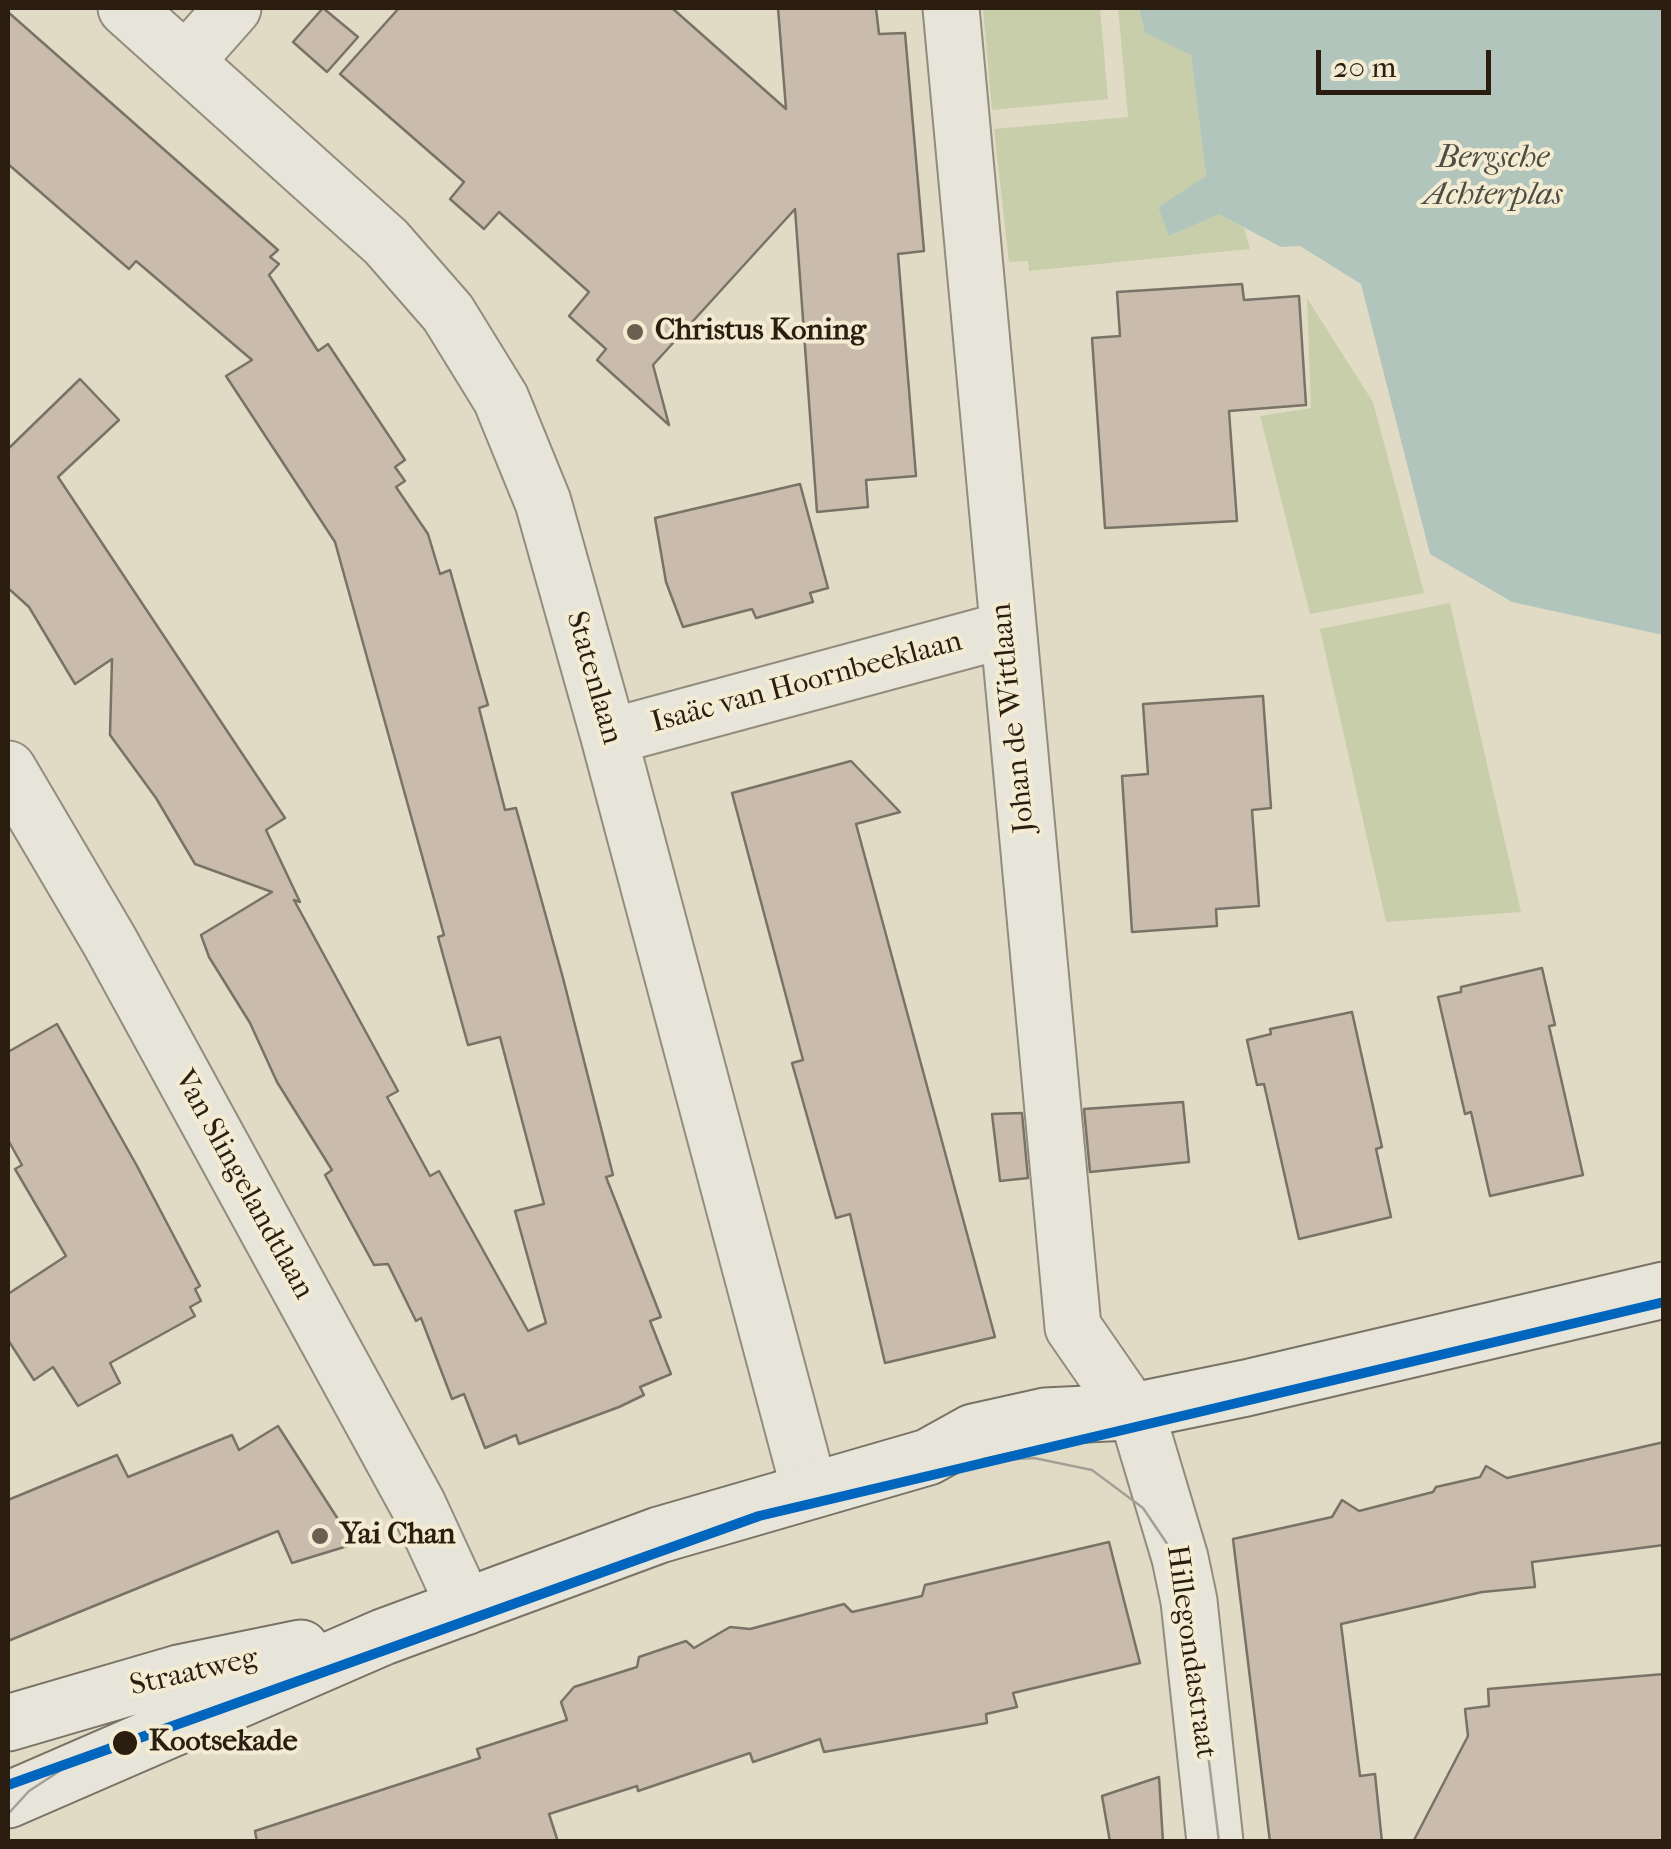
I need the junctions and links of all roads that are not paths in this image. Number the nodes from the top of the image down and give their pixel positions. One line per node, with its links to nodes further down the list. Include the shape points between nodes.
1 (126, 8): 4 (street, Statenlaan)
2 (233, 8): 4 (street)
3 (951, 8): 5 (street, Johan de Wittlaan)
4 (186, 61): 6 (street, Statenlaan, via 386,242 448,313 501,399 543,502)
5 (1005, 630): 6 (street, Isaäc van Hoornbeeklaan); 9 (street, Johan de Wittlaan, via 1074,1327)
6 (610, 737): 10 (street, Statenlaan)
7 (8, 769): 11 (street, Van Slingelandtlaan, via 148,1010 418,1506)
8 (1664, 1290): 9 (street, Straatweg)
9 (1129, 1412): 10 (street, Straatweg, via 1062,1437 977,1457 928,1457); 15 (street, Hillegondastraat, via 1140,1424 1188,1601)
10 (809, 1488): 11 (street, Straatweg)
11 (465, 1607): 12 (street, Straatweg)
12 (384, 1637): 13 (street, Straatweg, via 179,1673); 14 (street, Straatweg)
13 (8, 1723)
14 (8, 1800)
15 (1215, 1842)

